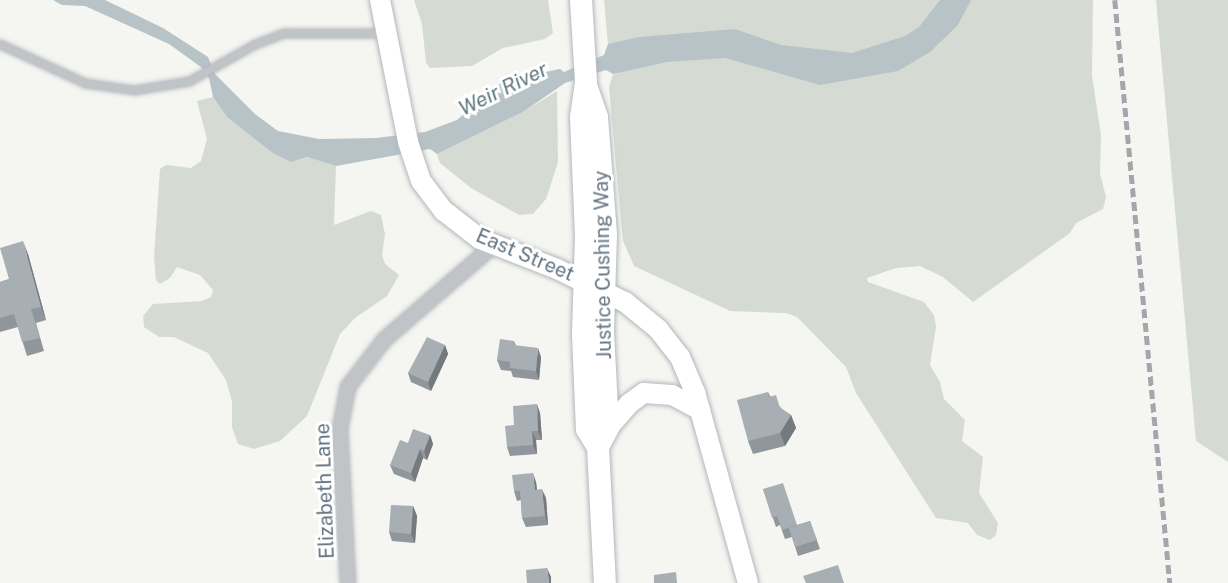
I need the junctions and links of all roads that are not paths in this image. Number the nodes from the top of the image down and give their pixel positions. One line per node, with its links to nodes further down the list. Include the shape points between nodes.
1 (380, 0): 3 (main road, East Street)
2 (581, 0): 6 (main road, Justice Cushing Way, via 585,71 597,117 606,235)
3 (387, 33): 4 (lane, via 292,31 263,40 192,80 134,90 85,83); 5 (main road, East Street, via 403,120 422,181 444,212)
4 (0, 44)
5 (494, 245): 6 (main road, East Street); 9 (street, Elizabeth Lane, via 384,340 348,387 340,429)
6 (595, 286): 7 (main road, East Street, via 633,308 667,338 685,367); 8 (main road, Justice Cushing Way, via 587,429)
7 (700, 410): 8 (main road, via 672,395 645,393 630,402); 11 (main road, East Street)
8 (603, 438): 10 (main road, Justice Cushing Way)
9 (348, 583)
10 (605, 583)
11 (748, 583)

